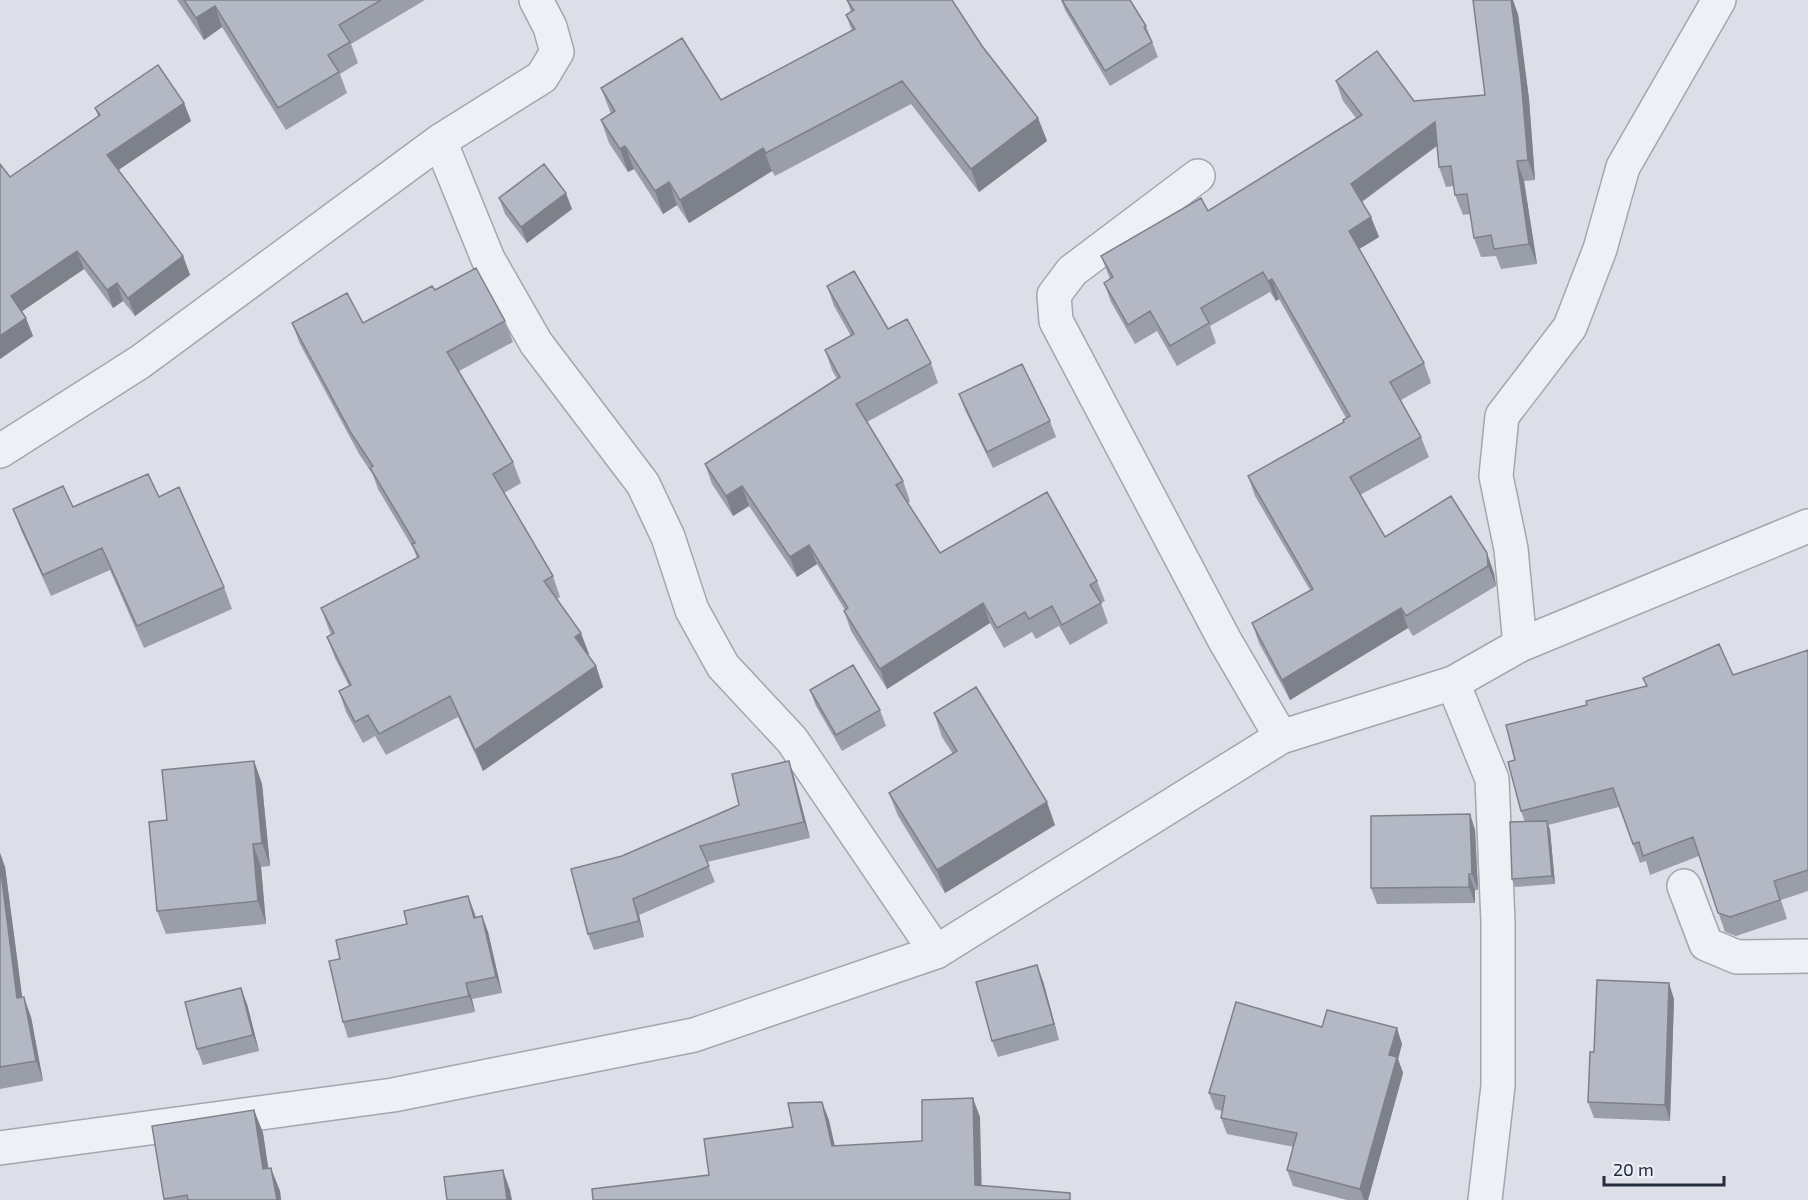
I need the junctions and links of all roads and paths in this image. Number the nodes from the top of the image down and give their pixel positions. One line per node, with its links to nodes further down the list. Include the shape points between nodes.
1 (536, 0): 3 (street, via 557,52 542,77)
2 (1719, 0): 7 (street, via 1623,167 1600,249 1569,327 1502,416 1496,476 1512,549)
3 (440, 141): 5 (street, via 140,362); 11 (street, via 488,259 536,343 643,484 668,537 692,610 723,666 792,740)
4 (1198, 176): 9 (street, via 1072,271 1054,295 1056,321 1224,639)
5 (0, 451)
6 (1808, 526): 7 (street)
7 (1520, 645): 8 (street)
8 (1453, 683): 9 (street); 14 (street, via 1492,779 1498,922 1498,1086)
9 (1281, 737): 11 (street)
10 (1684, 886): 12 (street, via 1706,944 1737,957)
11 (936, 952): 13 (street, via 694,1035 393,1095)
12 (1808, 956)
13 (0, 1148)
14 (1485, 1200)

